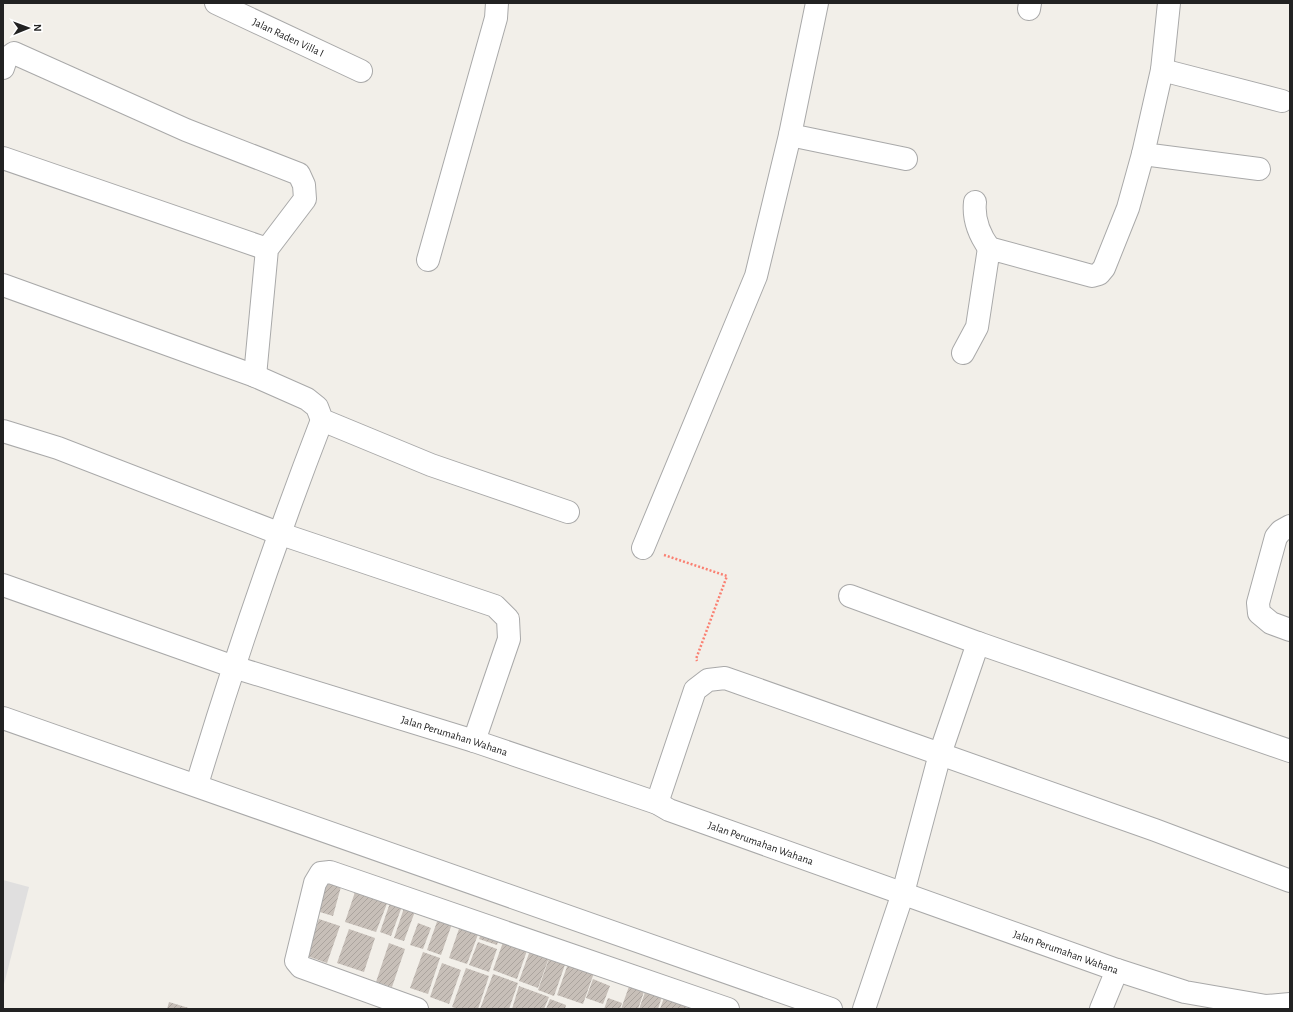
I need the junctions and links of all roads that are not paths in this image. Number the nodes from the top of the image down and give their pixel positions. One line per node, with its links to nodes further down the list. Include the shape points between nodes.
1 (216, 3): 7 (street, Jalan Raden Villa I)
2 (497, 3): 17 (street, via 496,18)
3 (817, 3): 9 (street)
4 (1169, 3): 6 (street)
5 (3, 68): 16 (street, via 6,59 14,53 186,130 299,174 304,185 305,199)
6 (1162, 70): 8 (street); 10 (street)
7 (361, 71)
8 (1282, 101)
9 (790, 135): 12 (street); 26 (street, via 756,276)
10 (1143, 154): 13 (street); 15 (street, via 1128,208 1104,268 1099,274 1092,276)
11 (3, 158): 16 (street)
12 (906, 159)
13 (1259, 169)
14 (975, 202): 15 (street, via 976,223)
15 (989, 248): 19 (street, via 977,327)
16 (267, 249): 20 (street)
17 (428, 260)
18 (3, 285): 20 (street)
19 (963, 353)
20 (255, 376): 21 (street, via 307,399 317,407)
21 (322, 420): 23 (street, via 431,465); 25 (street)
22 (3, 432): 25 (street, via 58,448)
23 (568, 512)
24 (1290, 526): 29 (street, via 1276,537 1258,603 1259,613 1271,623)
25 (278, 533): 31 (street); 33 (street, via 495,606 508,619 509,639)
26 (643, 548)
27 (3, 585): 31 (street, Jalan Perumahan Wahana)
28 (850, 596): 30 (street)
29 (1290, 630)
30 (978, 643): 34 (street); 35 (street)
31 (233, 666): 33 (street, Jalan Perumahan Wahana); 36 (street, via 198,781)
32 (3, 718): 36 (street)
33 (474, 741): 37 (street, Jalan Perumahan Wahana)
34 (1290, 751)
35 (940, 754): 37 (street, via 725,678 708,680 695,690); 38 (street); 39 (street)
36 (193, 784): 44 (street)
37 (657, 803): 39 (street, Jalan Perumahan Wahana, via 669,810)
38 (1290, 881)
39 (903, 893): 40 (street, Jalan Perumahan Wahana); 45 (street)
40 (1117, 970): 41 (street, Jalan Perumahan Wahana, via 1185,992 1266,1006); 46 (street)
41 (1290, 1004)
42 (417, 1009): 43 (street, via 301,967 296,961 315,883 321,873 330,872)
43 (728, 1009)
44 (831, 1009)
45 (864, 1009)
46 (1101, 1009)

